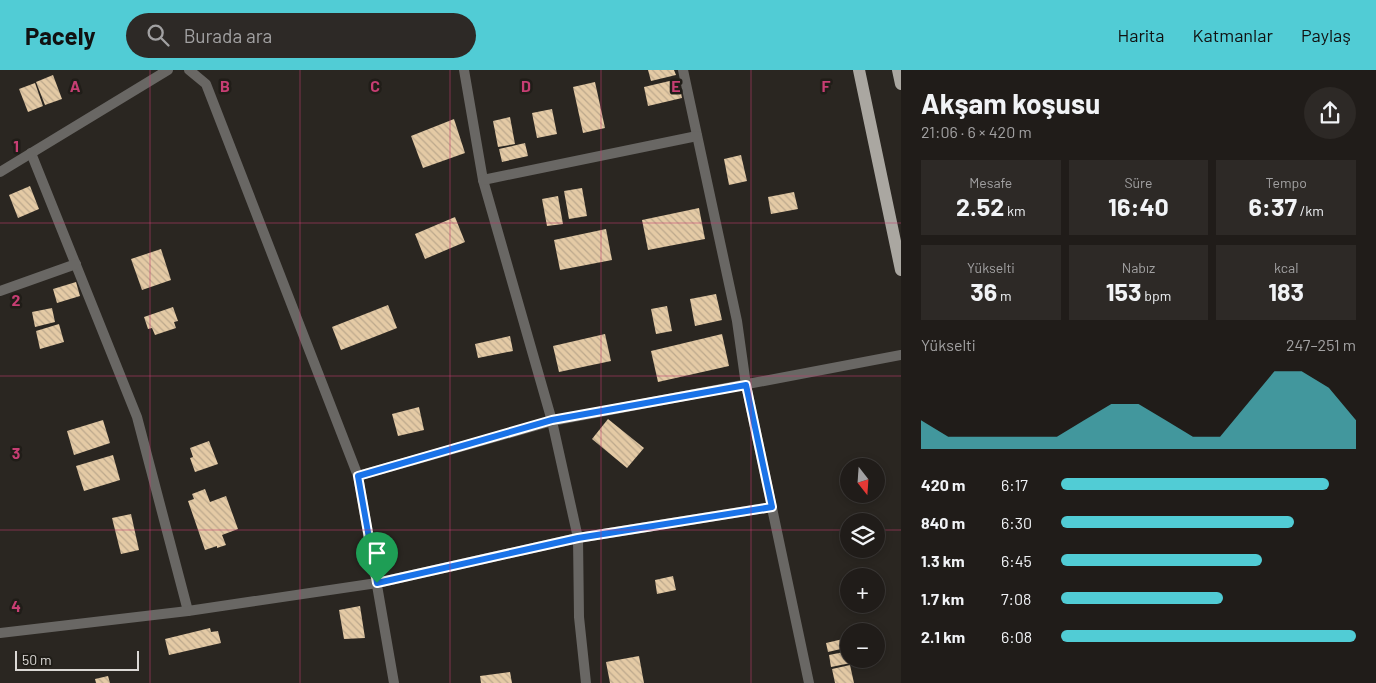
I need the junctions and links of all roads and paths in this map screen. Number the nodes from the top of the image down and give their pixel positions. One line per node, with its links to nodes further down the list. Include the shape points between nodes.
1 (168, 70): 9 (street)
2 (189, 70): 18 (street, via 206,84)
3 (464, 70): 11 (street)
4 (683, 70): 8 (street)
5 (859, 70): 13 (main road)
6 (898, 70): 7 (main road)
7 (901, 84)
8 (697, 136): 11 (street); 16 (street, via 737,322)
9 (31, 153): 10 (street); 12 (street)
10 (0, 172)
11 (483, 180): 17 (street)
12 (76, 264): 14 (street); 22 (street, via 137,417)
13 (901, 270)
14 (0, 291)
15 (901, 355): 16 (street)
16 (746, 385): 17 (street); 19 (street)
17 (552, 420): 18 (street); 20 (street)
18 (358, 476): 21 (street)
19 (772, 507): 20 (street); 26 (street)
20 (578, 538): 21 (street); 25 (street)
21 (377, 583): 22 (street); 24 (street)
22 (188, 611): 23 (street)
23 (0, 633)
24 (394, 683)
25 (586, 683)
26 (809, 683)

